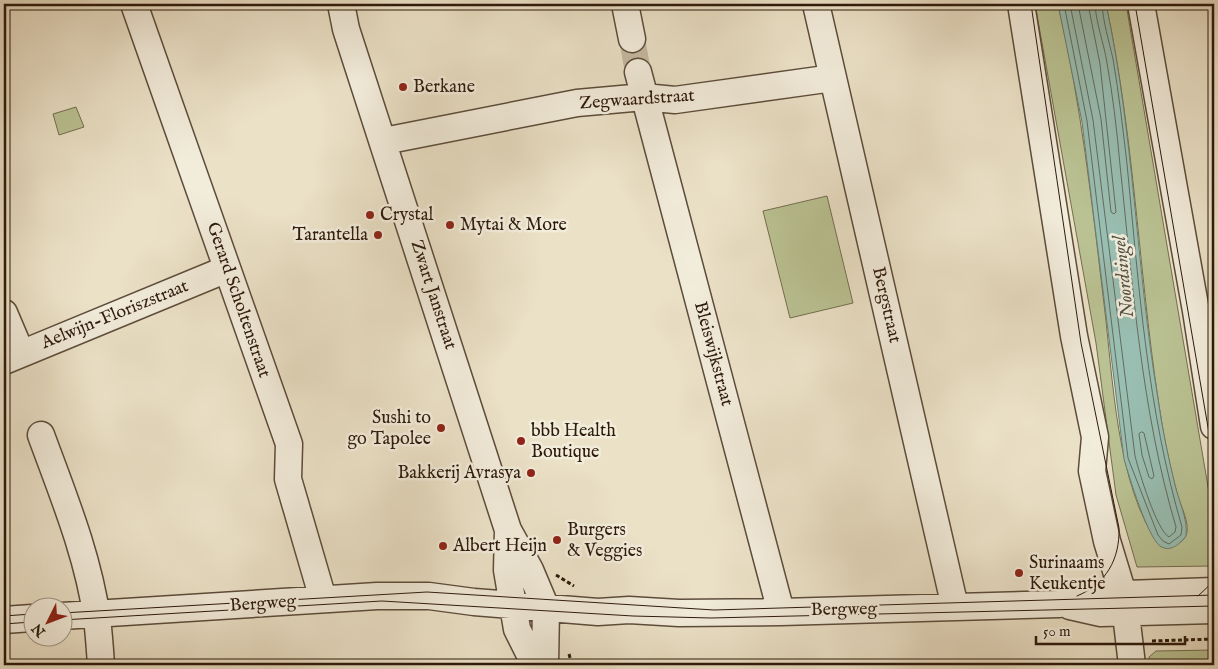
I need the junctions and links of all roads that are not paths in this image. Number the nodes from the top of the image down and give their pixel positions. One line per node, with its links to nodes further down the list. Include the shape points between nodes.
1 (134, 4): 12 (street, Gerard Scholtenstraat)
2 (341, 4): 11 (street, Zwart Janstraat, via 346,29)
3 (626, 4): 7 (street)
4 (816, 4): 9 (street, Bergstraat)
5 (1021, 4): 23 (street, via 1074,336 1095,437 1092,471)
6 (1141, 4): 13 (street)
7 (632, 39)
8 (638, 72): 10 (street, Bleiswijkstraat)
9 (833, 78): 10 (street, Zegwaardstraat, via 675,100); 24 (street, Bergstraat)
10 (644, 97): 11 (street, Zegwaardstraat, via 577,103); 26 (street, Bleiswijkstraat)
11 (384, 141): 18 (street, Zwart Janstraat)
12 (227, 269): 15 (street, Aelwijn-Floriszstraat); 21 (street, Gerard Scholtenstraat, via 288,444 288,479)
13 (1205, 310): 16 (street)
14 (4, 313): 15 (street)
15 (12, 357)
16 (1214, 426)
17 (41, 435): 27 (street, via 76,530)
18 (508, 530): 20 (street, Zwart Janstraat, via 507,558); 22 (street, Zwart Janstraat)
19 (1214, 591): 23 (street, Bergweg)
20 (512, 598): 21 (street, Bergweg); 22 (street, Bergweg); 33 (street, Zwart Janstraat, via 517,629)
21 (323, 599): 27 (street, Bergweg)
22 (544, 601): 26 (street, Bergweg, via 598,612); 34 (street)
23 (1125, 603): 24 (street, Bergweg, via 1096,595 1059,604); 25 (street, Bergweg); 31 (street)
24 (955, 607): 26 (street, Bergweg)
25 (1214, 610)
26 (781, 612)
27 (96, 614): 28 (street, Bergweg); 32 (street)
28 (72, 615)
29 (22, 619): 30 (street)
30 (4, 620)
31 (1131, 654)
32 (101, 665)
33 (535, 665)
34 (545, 665)

